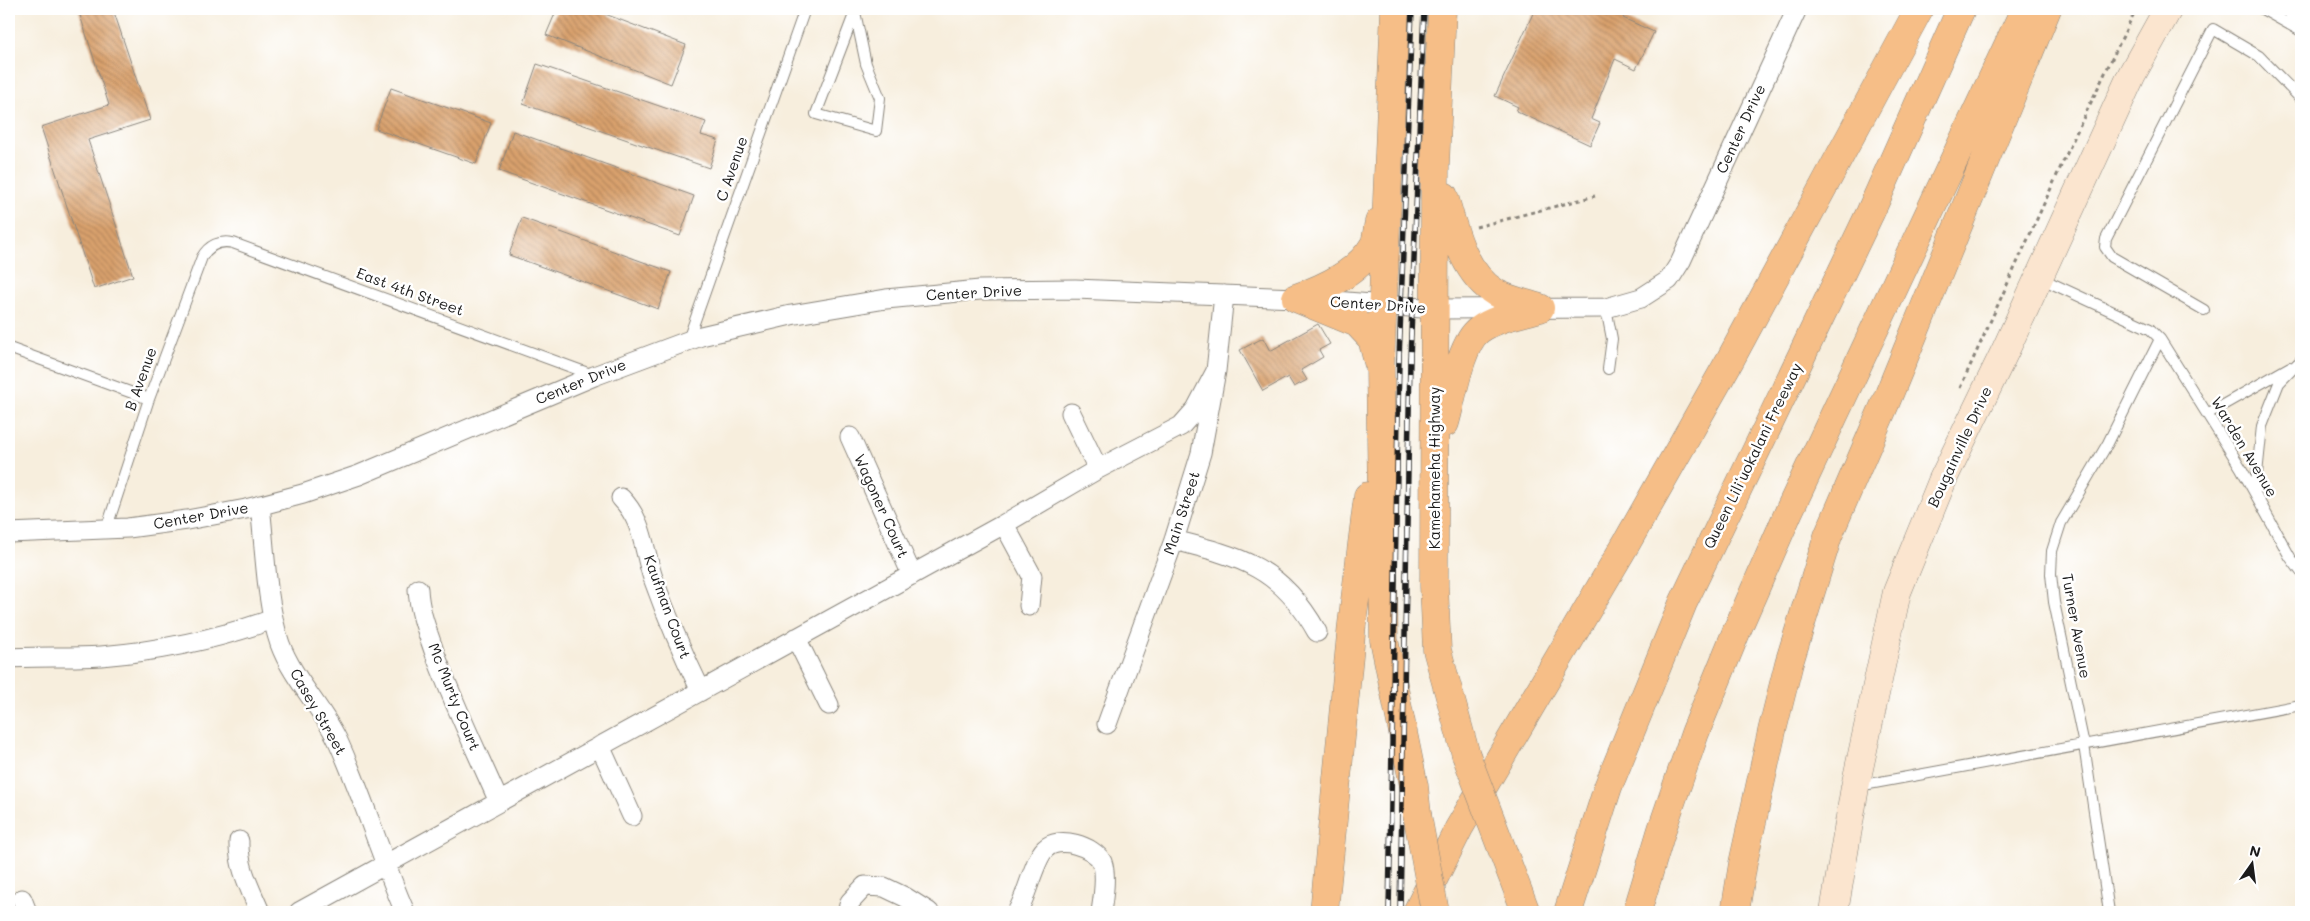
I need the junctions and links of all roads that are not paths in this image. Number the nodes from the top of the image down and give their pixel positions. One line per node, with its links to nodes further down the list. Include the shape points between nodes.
1 (805, 9): 27 (lane, C Avenue)
2 (1396, 9): 16 (main road)
3 (1442, 9): 15 (main road, Kamehameha Highway)
4 (1798, 9): 23 (street, Center Drive, via 1669,280 1641,298)
5 (1919, 9): 76 (main road, via 1730,360 1459,828)
6 (1961, 9): 79 (main road, Queen Liliʻuokalani Freeway, via 1870,213 1683,603 1608,787)
7 (2025, 9): 80 (main road, via 1790,509 1737,630 1692,742)
8 (2047, 9): 63 (main road, via 1828,536 1789,663)
9 (2168, 9): 18 (street, Bougainville Drive, via 2132,74)
10 (2262, 9): 13 (lane)
11 (2287, 9): 13 (lane)
12 (856, 10): 12 (lane, via 816,114 876,132 880,98 866,64)
13 (2301, 31)
14 (2301, 99): 25 (lane, via 2259,56 2213,30 2106,239 2105,247 2112,257)
15 (1435, 166): 22 (main road, via 1459,246 1476,275 1496,293); 24 (main road, Kamehameha Highway)
16 (1389, 172): 20 (main road, via 1374,245 1355,266 1325,288); 21 (main road)
17 (215, 244): 33 (lane, East 4th Street, via 233,243); 34 (lane, B Avenue, via 202,257)
18 (2037, 277): 26 (lane, via 2150,329); 62 (street, Bougainville Drive, via 1943,479 1897,592)
19 (1224, 295): 20 (street, Center Drive); 27 (street, Center Drive, via 1075,289 980,290 886,299 791,315); 32 (street, Main Street)
20 (1296, 298): 21 (street, Center Drive); 30 (main road, via 1357,323 1372,339)
21 (1382, 305): 24 (street, Center Drive); 30 (main road)
22 (1540, 308): 23 (street, Center Drive); 24 (street, Center Drive); 39 (main road, via 1497,321 1477,331 1461,358)
23 (1606, 308): 31 (lane, via 1612,338)
24 (1435, 309): 39 (main road, Kamehameha Highway)
25 (2204, 310)
26 (2160, 339): 37 (lane, Warden Avenue); 60 (lane, Turner Avenue, via 2108,443 2061,523 2052,551 2054,602)
27 (688, 340): 33 (street, Center Drive)
28 (9, 348): 34 (lane)
29 (2301, 360): 37 (lane); 41 (lane, via 2279,383 2262,426)
30 (1380, 368): 35 (main road)
31 (1608, 369)
32 (1216, 372): 40 (street, via 1196,409 1181,426); 47 (street, Main Street, via 1201,453)
33 (594, 376): 43 (street, Center Drive, via 359,475)
34 (149, 399): 45 (lane, B Avenue)
35 (1380, 410): 75 (main road, via 1352,624); 77 (main road, bridge, via 1384,640 1414,786)
36 (1071, 413): 40 (street)
37 (2207, 414): 41 (lane, Warden Avenue)
38 (850, 437): 49 (street, Wagoner Court)
39 (1435, 461): 78 (main road, Kamehameha Highway, bridge, via 1437,650 1466,756)
40 (1098, 468): 44 (street)
41 (2255, 493): 48 (lane, Warden Avenue)
42 (621, 498): 56 (street, Kaufman Court, via 632,509 640,525 650,568 676,640)
43 (260, 505): 45 (street, Center Drive, via 187,520); 52 (street, Casey Street)
44 (1004, 524): 49 (street); 51 (street, via 1032,576)
45 (106, 530): 46 (street, Center Drive)
46 (9, 532)
47 (1174, 540): 53 (street, via 1225,553 1263,570 1294,597); 59 (street, Main Street)
48 (2301, 572)
49 (912, 575): 54 (street)
50 (418, 589): 64 (street, Mc Murty Court, via 421,611 446,682)
51 (1029, 606)
52 (273, 619): 55 (street, via 232,633 146,651 101,656); 67 (street, Casey Street, via 292,669 336,737)
53 (1317, 632)
54 (796, 638): 56 (street); 57 (street)
55 (9, 658)
56 (701, 691): 61 (street)
57 (828, 705)
58 (2301, 705): 60 (lane)
59 (1107, 724)
60 (2084, 745): 62 (lane); 84 (lane, Turner Avenue)
61 (600, 746): 64 (street); 65 (street)
62 (1855, 787): 83 (street, Bougainville Drive)
63 (1758, 793): 81 (main road); 82 (main road)
64 (498, 802): 67 (street)
65 (632, 816)
66 (239, 840): 68 (street, via 239,857)
67 (384, 865): 69 (street); 70 (street, Casey Street)
68 (260, 912)
69 (299, 912)
70 (405, 912)
71 (847, 912): 72 (street, via 850,902 865,886 884,887)
72 (929, 912)
73 (1017, 912): 74 (street, via 1042,852 1052,843 1063,842 1091,851 1101,860 1104,870)
74 (1101, 912)
75 (1324, 912)
76 (1417, 912)
77 (1435, 912)
78 (1526, 912)
79 (1568, 912)
80 (1637, 912)
81 (1735, 912)
82 (1743, 912)
83 (1834, 912)
84 (2109, 912)

